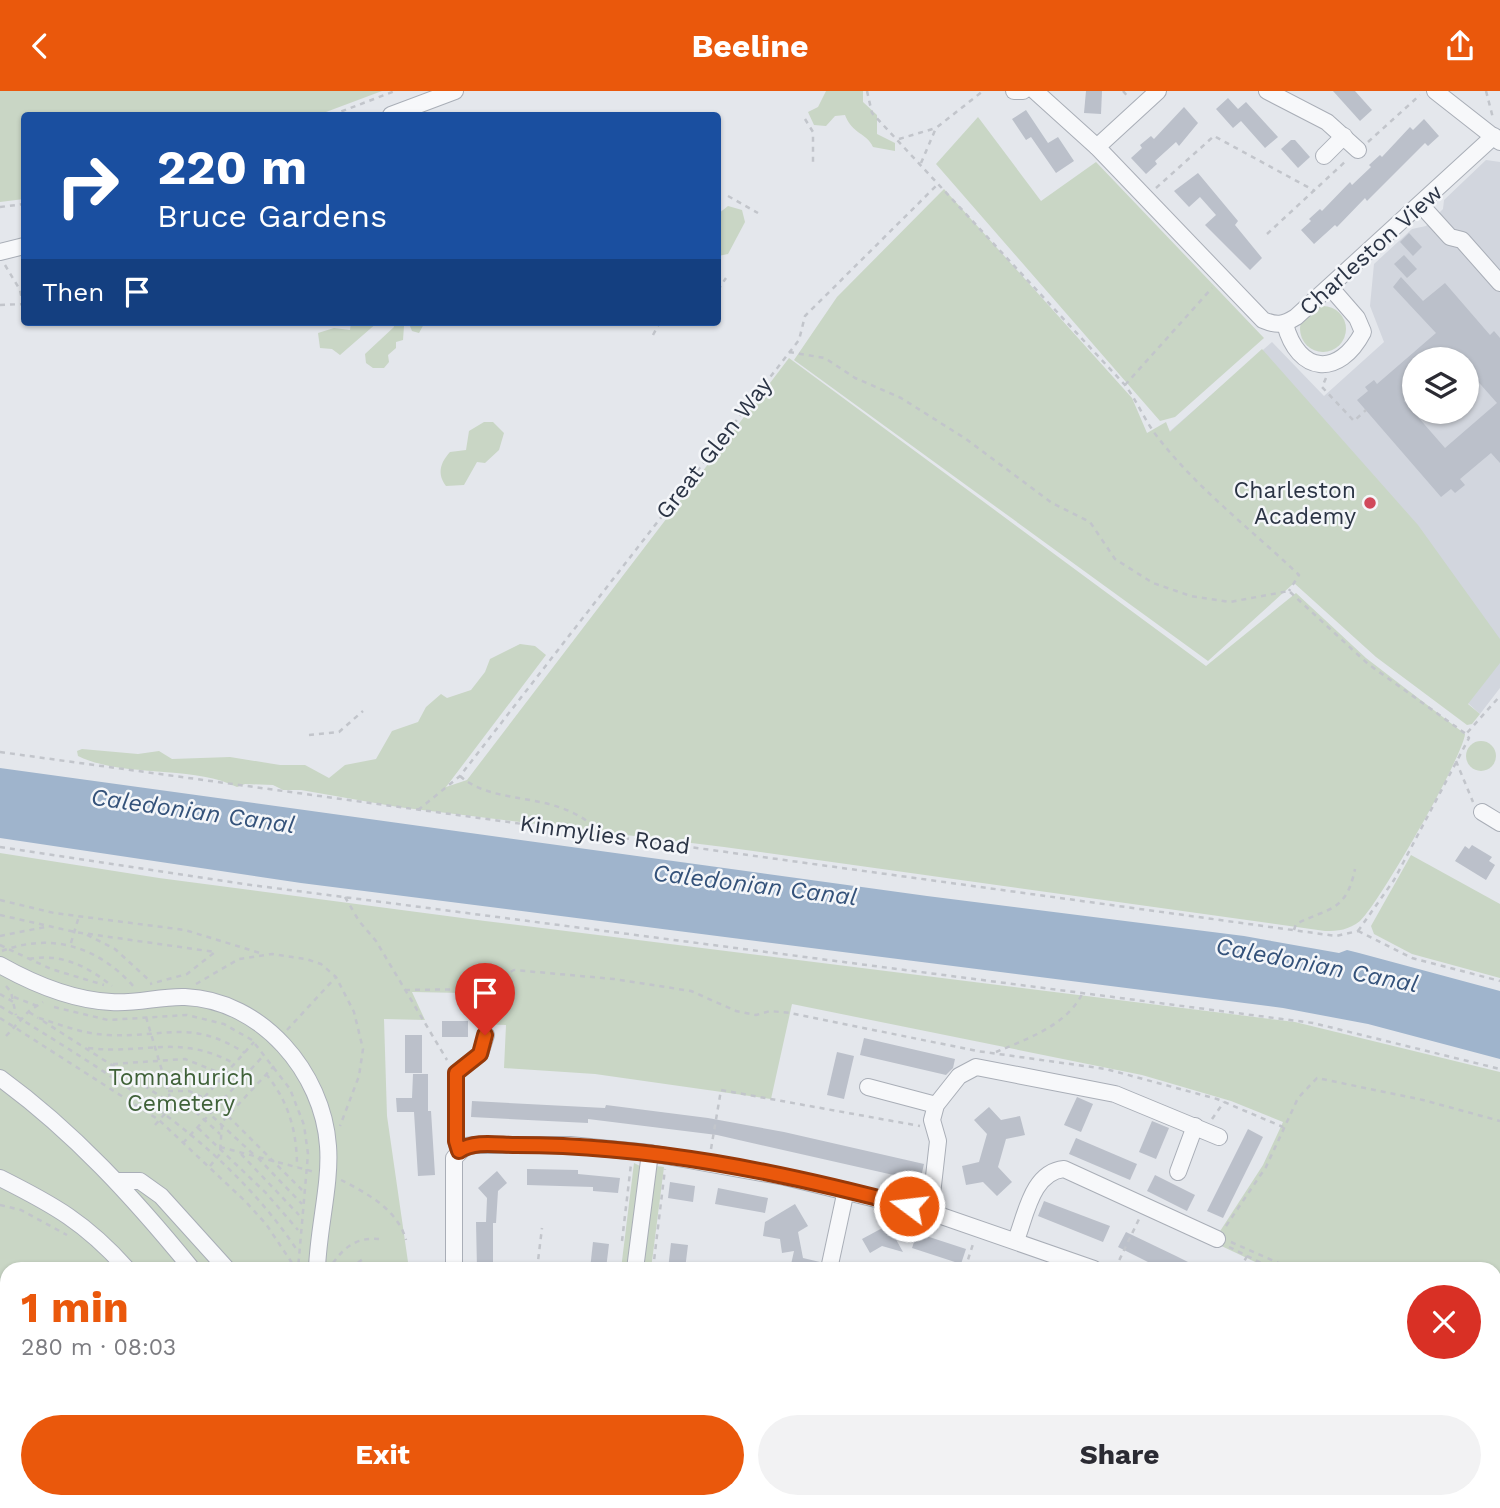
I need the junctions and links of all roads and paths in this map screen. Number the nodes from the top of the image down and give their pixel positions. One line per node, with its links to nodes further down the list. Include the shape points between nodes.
1 (395, 91): 13 (path)
2 (455, 91): 14 (street)
3 (867, 91): 20 (path, via 872,113)
4 (983, 91): 18 (path)
5 (1014, 91): 6 (street)
6 (1023, 91)
7 (1035, 91): 22 (street, Charleston View)
8 (1158, 91): 22 (street)
9 (1267, 91): 19 (street, via 1327,122)
10 (1426, 91): 23 (path)
11 (1435, 91): 21 (street)
12 (1486, 91): 15 (path)
13 (340, 112)
14 (399, 112)
15 (1493, 117): 16 (path); 21 (path)
16 (1500, 117)
17 (805, 119): 26 (path, via 813,132)
18 (936, 128): 20 (path); 25 (path)
19 (1344, 136): 23 (street); 24 (street)
20 (899, 139): 25 (path)
21 (1497, 139): 32 (street, Charleston View)
22 (1097, 147): 30 (street, Charleston View)
23 (1358, 150): 28 (path)
24 (1324, 156)
25 (921, 163): 27 (path)
26 (813, 166)
27 (939, 183): 49 (path, Great Glen Way, via 805,316 799,340); 51 (path)
28 (1315, 191): 30 (path, via 1214,136); 35 (path)
29 (728, 196): 34 (path)
30 (1146, 197): 38 (street, Charleston View)
31 (21, 204): 33 (path)
32 (1421, 205): 40 (street, via 1450,237 1462,240); 42 (street, Charleston View)
33 (0, 207)
34 (758, 213)
35 (1267, 234)
36 (21, 248): 37 (street)
37 (2, 257): 43 (path)
38 (1222, 277): 46 (street, Charleston View, via 1263,320); 51 (path)
39 (726, 278): 41 (path)
40 (1500, 283)
41 (721, 286)
42 (1330, 287): 46 (street, Charleston View); 50 (street, via 1357,318 1363,333 1356,346)
43 (21, 294)
44 (21, 304): 45 (path)
45 (0, 305)
46 (1284, 324): 50 (street, via 1289,339 1312,364)
47 (658, 326): 48 (path)
48 (653, 335)
49 (789, 352): 53 (path, via 825,358 966,439 1052,503 1090,522 1115,559 1153,583 1191,596 1230,602); 60 (path, Great Glen Way)
50 (1330, 365): 52 (path, via 1322,387 1353,421)
51 (1125, 385): 53 (path, via 1174,455 1221,505 1299,575)
52 (1366, 410)
53 (1289, 591): 57 (path, via 1368,663)
54 (1500, 696): 57 (path)
55 (363, 711): 56 (path, via 340,731)
56 (309, 734)
57 (1466, 734): 59 (path)
58 (0, 752): 61 (path, Kinmylies Road)
59 (1457, 761): 62 (path, via 1475,806); 73 (path, via 1394,880)
60 (460, 776): 61 (path, Great Glen Way); 64 (path, via 472,786 560,805 588,819)
61 (418, 810): 64 (path, Kinmylies Road)
62 (1482, 812): 63 (street)
63 (1500, 823)
64 (603, 834): 72 (path, Kinmylies Road)
65 (0, 848): 67 (path)
66 (1355, 869): 72 (path, via 1341,904 1296,924)
67 (345, 897): 92 (path); 93 (path)
68 (0, 899): 70 (path)
69 (0, 915): 71 (path)
70 (79, 916): 74 (path); 81 (path, via 185,930)
71 (48, 927): 74 (path); 76 (path)
72 (1294, 930): 73 (path, Kinmylies Road, via 1336,936)
73 (1358, 931): 85 (path, via 1412,958)
74 (75, 932): 75 (path); 77 (path)
75 (82, 932): 86 (path, via 115,949); 86 (path, via 215,952 187,974)
76 (0, 936)
77 (71, 944): 79 (path, via 40,942); 88 (path, via 98,956)
78 (0, 945): 79 (path)
79 (7, 949): 80 (path); 82 (path)
80 (0, 952)
81 (263, 954): 84 (path, via 306,958); 97 (path, via 239,959)
82 (28, 959): 89 (path, via 71,977); 89 (path, via 62,958)
83 (0, 965): 94 (street)
84 (336, 977): 113 (path); 152 (path, via 354,1012 363,1049 359,1076)
85 (1500, 981)
86 (151, 982): 98 (path)
87 (0, 983): 96 (path)
88 (133, 985): 91 (path); 98 (path)
89 (112, 986): 90 (path)
90 (118, 986)
91 (125, 986)
92 (405, 989): 118 (path, via 478,989 514,970 614,979 691,991 755,1015 790,1013); 125 (path)
93 (1083, 992): 118 (path, via 1059,1021); 124 (path, via 1313,1023)
94 (69, 993): 98 (street, via 111,1002); 99 (path)
95 (0, 994): 100 (path)
96 (13, 996): 100 (path); 102 (path)
97 (176, 997): 98 (street); 113 (street, via 222,1004 265,1026)
98 (143, 1000): 108 (path)
99 (43, 1002): 102 (path); 108 (path, via 108,1020)
100 (15, 1003): 104 (path)
101 (0, 1006): 104 (path)
102 (37, 1006): 103 (path)
103 (29, 1012): 106 (path); 107 (path)
104 (16, 1015): 107 (path)
105 (0, 1018): 109 (path)
106 (39, 1018): 110 (path, via 96,1034); 115 (path)
107 (21, 1019): 109 (path); 138 (path)
108 (146, 1019): 110 (path); 114 (path, via 187,1014 205,1017)
109 (14, 1026): 112 (path); 142 (path)
110 (150, 1033): 116 (path); 117 (path, via 200,1033)
111 (485, 1035): 125 (street, via 480,1054)
112 (6, 1036)
113 (279, 1039): 119 (path); 190 (street, via 312,1089 325,1125 328,1149)
114 (254, 1042): 117 (path); 119 (path)
115 (86, 1048): 116 (path); 121 (path)
116 (155, 1048): 120 (path); 122 (path, via 187,1045)
117 (245, 1053): 122 (path)
118 (993, 1053): 134 (path, via 1106,1069)
119 (265, 1054): 123 (path); 140 (path)
120 (159, 1061): 121 (path); 127 (path, via 196,1061); 128 (path)
121 (113, 1064): 136 (path)
122 (235, 1064): 127 (path)
123 (274, 1066): 126 (path); 168 (path, via 290,1089 304,1125 308,1154)
124 (1500, 1069)
125 (456, 1073): 156 (street)
126 (267, 1074): 141 (path); 163 (path, via 291,1119)
127 (225, 1075): 130 (path)
128 (163, 1076): 130 (path, via 192,1076); 132 (path)
129 (0, 1078): 166 (street)
130 (214, 1086): 133 (path)
131 (868, 1087): 139 (street)
132 (168, 1091): 133 (path, via 188,1091); 136 (path)
133 (204, 1098): 135 (path)
134 (1224, 1102): 147 (path); 149 (path)
135 (198, 1103): 137 (path); 140 (path)
136 (172, 1105): 137 (path); 138 (path)
137 (188, 1105): 143 (path)
138 (166, 1112): 142 (path); 151 (path)
139 (934, 1112): 149 (street, via 959,1076 976,1067 1115,1094); 161 (path, via 917,1127 721,1090); 172 (street, via 939,1140)
140 (211, 1114): 143 (path); 145 (path)
141 (228, 1116): 145 (path); 168 (path)
142 (159, 1120): 146 (path); 153 (path)
143 (205, 1120): 148 (path); 150 (path)
144 (1500, 1121): 147 (path, via 1317,1078 1304,1089)
145 (222, 1123): 150 (path); 169 (path)
146 (155, 1125)
147 (1283, 1127): 178 (path, via 1255,1187)
148 (198, 1128): 151 (path); 154 (path)
149 (1206, 1131): 164 (street)
150 (220, 1133): 154 (path)
151 (191, 1135): 153 (path); 160 (path)
152 (336, 1135)
153 (183, 1143): 162 (path)
154 (220, 1147): 160 (path); 176 (path)
155 (239, 1151): 173 (path)
156 (459, 1151): 157 (street, via 475,1145 570,1145); 193 (street, via 452,1169)
157 (633, 1151): 158 (street); 181 (path)
158 (650, 1153): 159 (street); 195 (street)
159 (667, 1156): 161 (street); 196 (path)
160 (216, 1159): 162 (path); 182 (path, via 274,1216)
161 (708, 1163): 167 (street)
162 (209, 1166): 188 (path, via 266,1224)
163 (297, 1167)
164 (1178, 1172)
165 (0, 1178): 185 (street, via 90,1229)
166 (119, 1181): 186 (street); 187 (street, via 140,1181 161,1196)
167 (846, 1190): 172 (street); 197 (street)
168 (303, 1192): 169 (path)
169 (302, 1204): 173 (path)
170 (0, 1205): 177 (path, via 21,1210)
171 (1145, 1206): 178 (street); 180 (street, via 1064,1169 1052,1170 1038,1183); 200 (path)
172 (930, 1212): 175 (street)
173 (301, 1216): 176 (path)
174 (542, 1228): 194 (path)
175 (979, 1228): 180 (street); 198 (path)
176 (299, 1232): 182 (path)
177 (67, 1235)
178 (1217, 1238): 183 (path); 203 (path)
179 (379, 1239): 191 (path, via 352,1243)
180 (1016, 1240): 199 (street)
181 (622, 1243)
182 (299, 1252): 189 (path)
183 (1247, 1256): 201 (path); 202 (path)
184 (364, 1258): 192 (path)
185 (121, 1262)
186 (186, 1262)
187 (221, 1262)
188 (292, 1262)
189 (298, 1262)
190 (318, 1262)
191 (335, 1262)
192 (359, 1262)
193 (454, 1262)
194 (538, 1262)
195 (636, 1262)
196 (654, 1262)
197 (831, 1262)
198 (967, 1262)
199 (1075, 1262)
200 (1118, 1262)
201 (1244, 1262)
202 (1259, 1262)
203 (1277, 1262)

